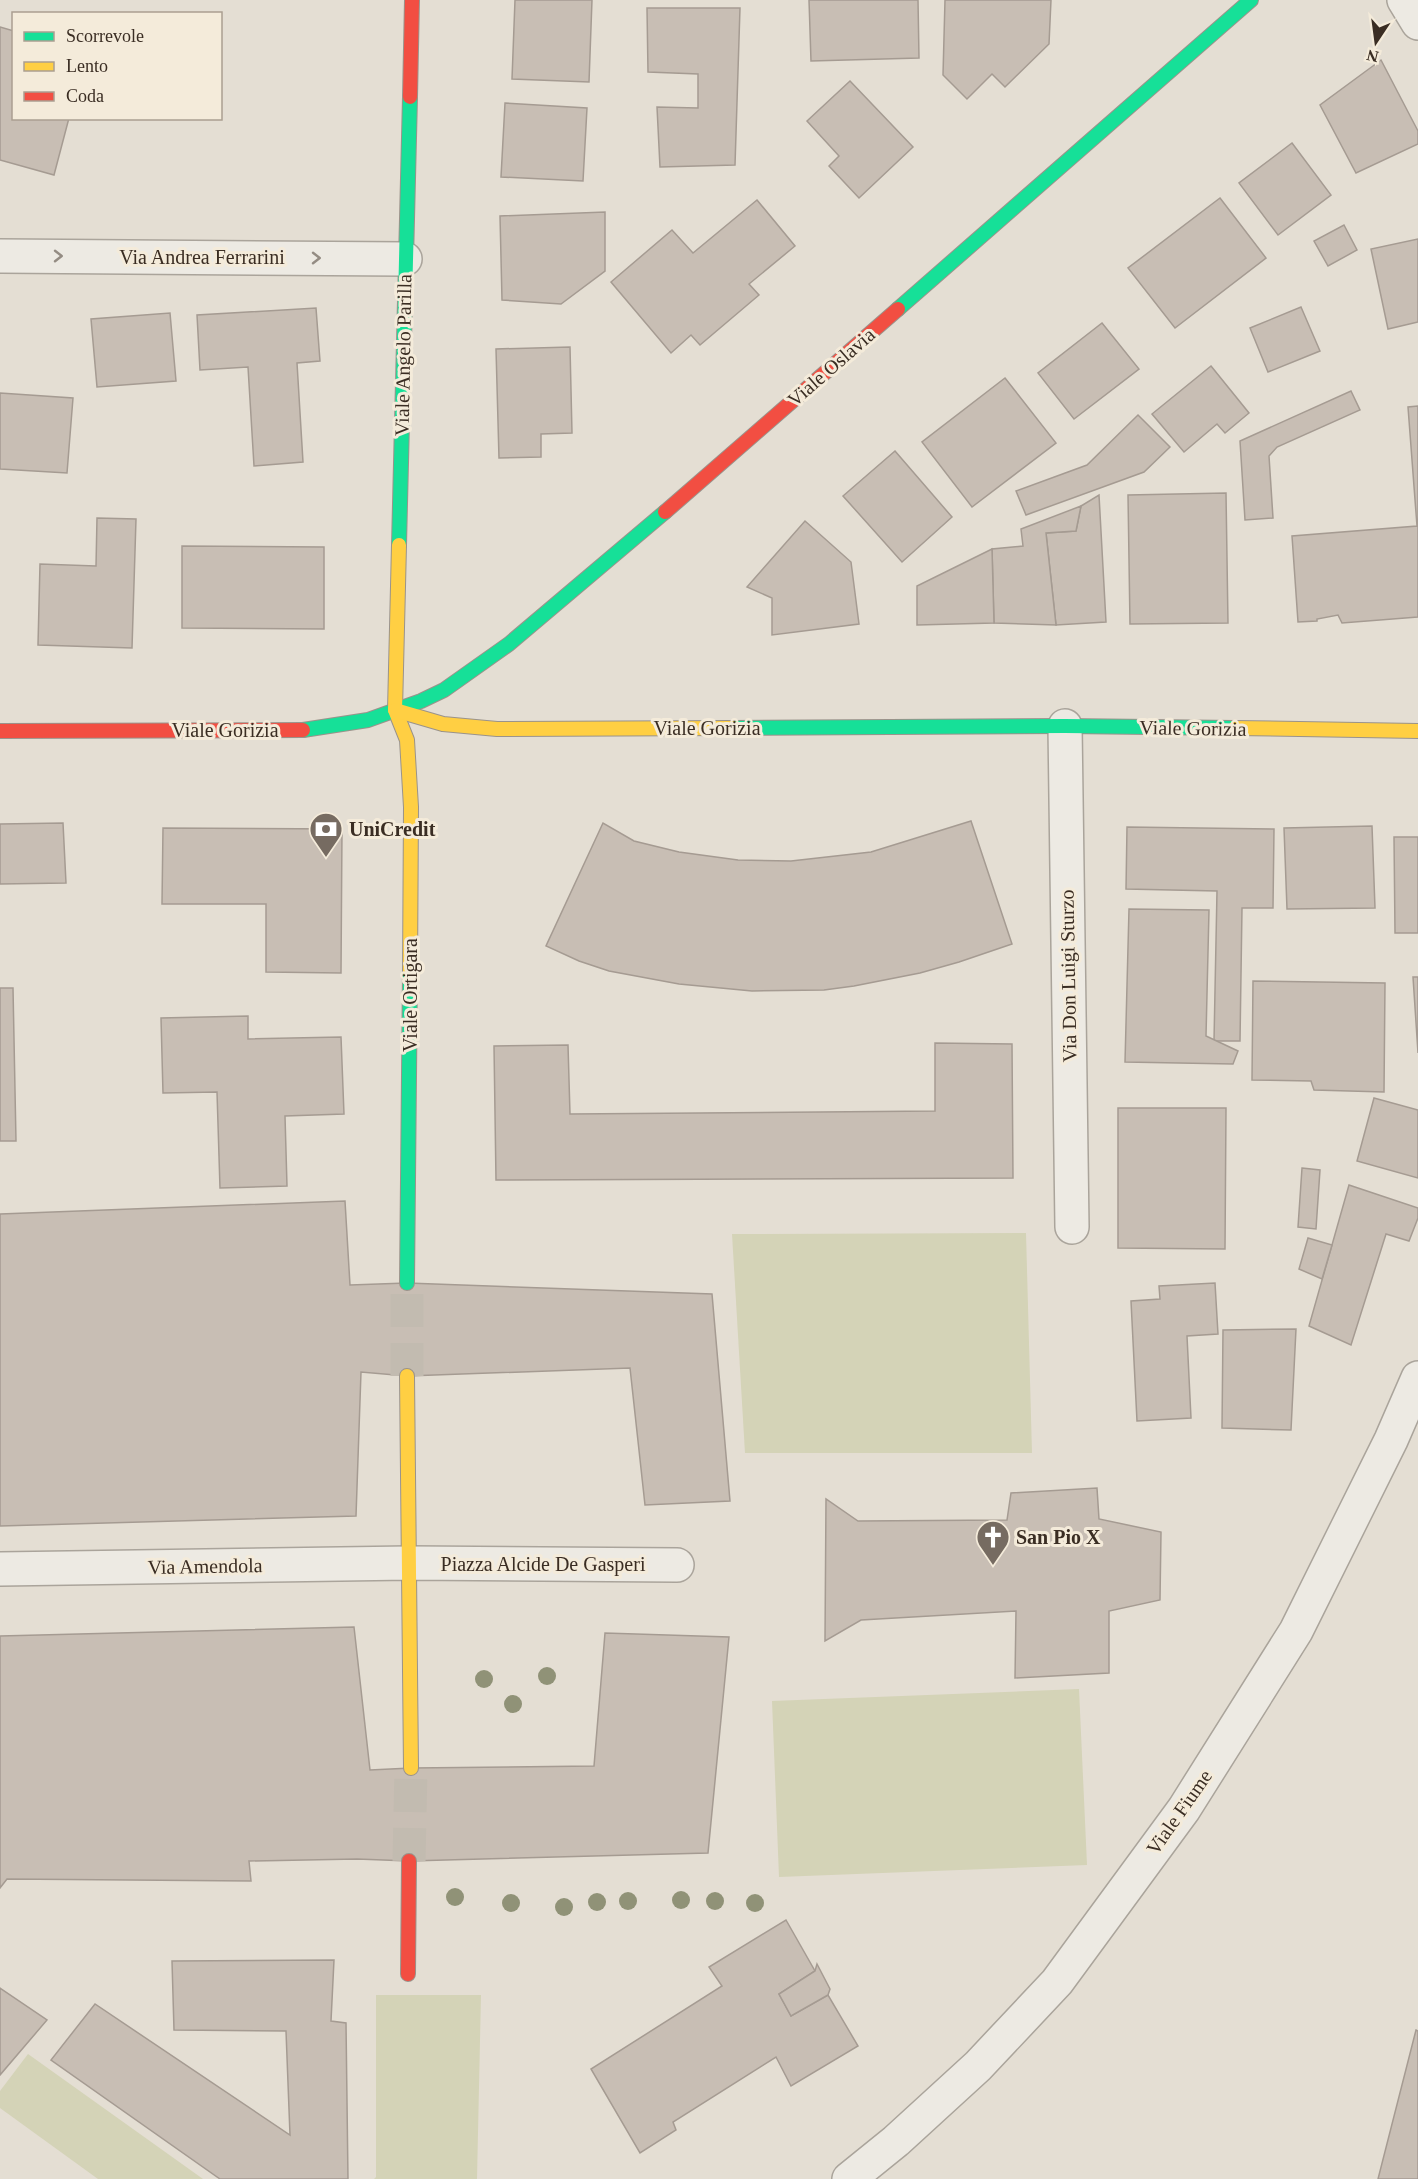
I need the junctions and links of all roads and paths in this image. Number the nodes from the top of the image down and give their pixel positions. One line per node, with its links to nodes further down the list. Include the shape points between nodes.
1 (412, 0): 6 (street, Viale Angelo Parilla)
2 (1251, 0): 7 (street, Viale Oslavia, via 509,644 444,690)
3 (1404, 0): 4 (street)
4 (1418, 23)
5 (0, 256): 6 (street, Via Andrea Ferrarini, one-way to 6)
6 (405, 258): 7 (street, Viale Angelo Parilla)
7 (395, 710): 8 (street, Viale Gorizia, via 443,724 497,729); 9 (street, Viale Gorizia, via 368,720 312,730); 12 (street, Viale Ortigara, via 407,740 411,807)
8 (1065, 726): 10 (street, Viale Gorizia); 11 (street, Via Don Luigi Sturzo)
9 (0, 731)
10 (1418, 731)
11 (1072, 1227)
12 (407, 1282)
13 (407, 1376): 15 (street)
14 (1418, 1378): 21 (street, Viale Fiume, via 1296,1631 1184,1809 1057,1982 978,2066)
15 (409, 1563): 16 (street, Piazza Alcide De Gasperi); 17 (street, Via Amendola); 18 (street)
16 (677, 1565)
17 (0, 1569)
18 (411, 1768)
19 (409, 1860): 20 (street)
20 (408, 1974)
21 (849, 2179)

